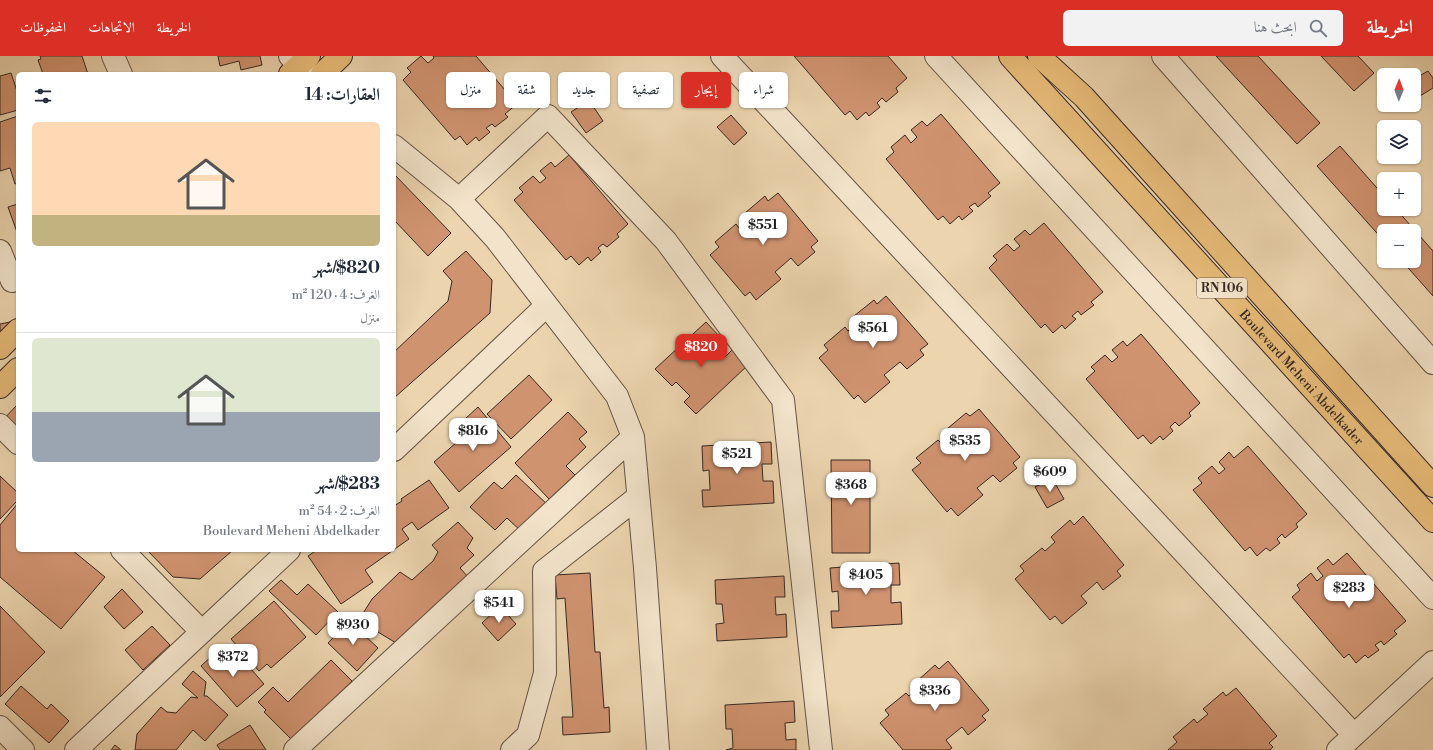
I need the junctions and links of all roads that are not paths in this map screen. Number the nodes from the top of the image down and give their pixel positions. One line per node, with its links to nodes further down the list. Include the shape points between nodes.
1 (113, 56): 8 (street)
2 (341, 56): 9 (main road)
3 (722, 56): 33 (street)
4 (936, 56): 29 (street)
5 (1010, 56): 26 (main road, Boulevard Meheni Abdelkader / RN 106)
6 (1039, 56): 24 (main road, Boulevard Meheni Abdelkader / RN 106, via 1084,97)
7 (1163, 56): 17 (street)
8 (120, 72)
9 (324, 72)
10 (396, 148): 11 (street)
11 (459, 199): 14 (street, via 495,238); 39 (street, via 548,116 666,241 783,400)
12 (0, 251): 13 (street)
13 (10, 281)
14 (546, 306): 21 (street, via 617,396); 23 (street)
15 (16, 332): 16 (main road)
16 (0, 348)
17 (1433, 363)
18 (16, 371): 19 (main road)
19 (0, 387)
20 (0, 425): 22 (street)
21 (633, 437): 25 (street); 36 (street)
22 (16, 441)
23 (396, 448)
24 (1431, 479)
25 (638, 497): 37 (street, via 544,571 544,673 528,735); 38 (street)
26 (1433, 521)
27 (124, 552): 30 (street)
28 (287, 552): 30 (street)
29 (1433, 598)
30 (202, 632): 35 (street)
31 (1433, 662): 33 (street)
32 (0, 727): 34 (street)
33 (1354, 736): 40 (street)
34 (23, 750)
35 (76, 750)
36 (295, 750)
37 (512, 750)
38 (658, 750)
39 (821, 750)
40 (1338, 750)

